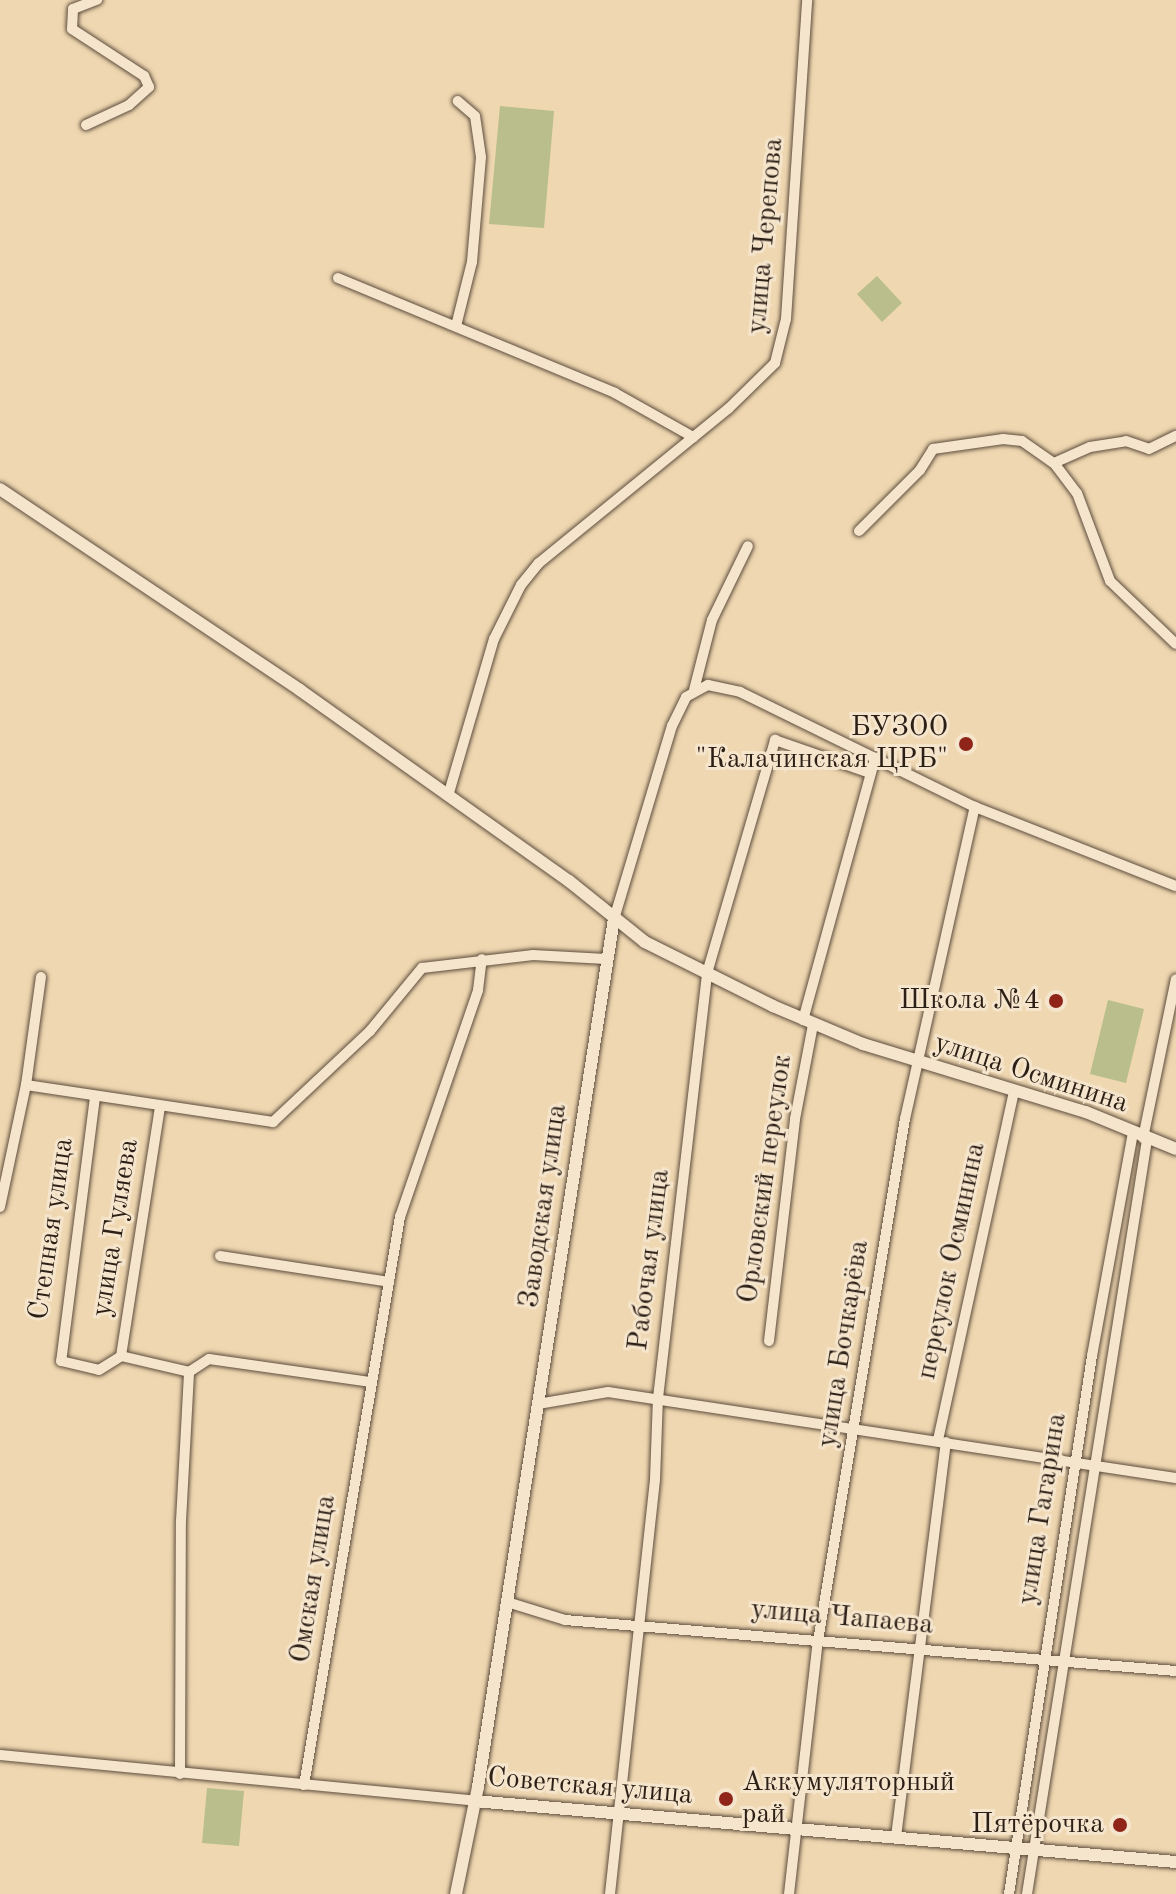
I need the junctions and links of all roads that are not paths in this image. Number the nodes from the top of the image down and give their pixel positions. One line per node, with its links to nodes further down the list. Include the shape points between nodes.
1 (97, 0): 4 (street, via 73,9 72,29 144,76 149,87 129,105)
2 (807, 0): 8 (street, улица Черепова, via 781,350 757,385)
3 (458, 101): 6 (street, via 475,116 481,157 472,262)
4 (86, 125)
5 (338, 278): 6 (street)
6 (456, 326): 8 (street, via 615,393)
7 (1176, 436): 9 (street, via 1149,449 1126,441 1090,447)
8 (693, 437): 17 (street, улица Черепова, via 558,547 521,585 494,639)
9 (1054, 463): 11 (street, via 1009,438 939,447); 13 (street, via 1077,493 1110,581)
10 (0, 489): 17 (street, улица Осминина)
11 (859, 531)
12 (748, 546): 14 (street, Заводская улица, via 712,620)
13 (1176, 644)
14 (694, 690): 15 (street, via 708,685 740,692); 20 (street, Заводская улица, via 672,726)
15 (875, 758): 16 (street, Орловский переулок); 18 (street)
16 (870, 773): 23 (street, Рабочая улица, via 775,740); 26 (street, Орловский переулок)
17 (448, 796): 20 (street, улица Осминина)
18 (975, 807): 19 (street); 27 (street, улица Бочкарёва)
19 (1176, 886)
20 (614, 919): 22 (street, Заводская улица); 23 (street, улица Осминина)
21 (482, 959): 22 (street); 31 (street, via 422,968 370,1031 273,1122); 36 (street, Омская улица, via 445,1089 408,1183)
22 (606, 959): 42 (street, Заводская улица)
23 (707, 973): 26 (street, улица Осминина); 41 (street, Рабочая улица)
24 (41, 977): 28 (street, Степная улица)
25 (1176, 979): 32 (street, улица Гагарина)
26 (808, 1022): 27 (street, улица Осминина); 37 (street, Орловский переулок)
27 (919, 1064): 29 (street, улица Осминина); 43 (street, улица Бочкарёва, via 905,1119)
28 (26, 1085): 30 (street); 34 (street, Степная улица)
29 (1014, 1092): 32 (street, улица Осминина, via 1097,1116); 44 (street, переулок Осминина)
30 (95, 1097): 31 (street); 38 (street, Степная улица, via 59,1354 66,1364 99,1370)
31 (160, 1107): 38 (street, улица Гуляева)
32 (1141, 1137): 33 (street, улица Осминина); 45 (street, улица Гагарина); 46 (street, улица Гагарина)
33 (1176, 1149)
34 (0, 1207)
35 (220, 1256): 36 (street)
36 (389, 1282): 40 (street, Омская улица)
37 (769, 1341)
38 (121, 1356): 39 (street)
39 (189, 1372): 40 (street, via 209,1359); 56 (street, via 181,1521)
40 (371, 1382): 57 (street, Омская улица)
41 (658, 1398): 42 (street, via 608,1392); 43 (street); 49 (street, Рабочая улица)
42 (538, 1404): 48 (street, Заводская улица)
43 (855, 1427): 44 (street); 50 (street, улица Бочкарёва)
44 (942, 1441): 45 (street); 51 (street, переулок Осминина)
45 (1075, 1463): 46 (street); 52 (street, улица Гагарина)
46 (1097, 1467): 47 (street); 53 (street, улица Гагарина)
47 (1176, 1478)
48 (507, 1602): 49 (street, улица Чапаева, via 565,1620); 58 (street, Заводская улица)
49 (639, 1625): 50 (street, улица Чапаева); 59 (street, Рабочая улица)
50 (818, 1641): 51 (street, улица Чапаева); 60 (street, улица Бочкарёва)
51 (919, 1649): 52 (street, улица Чапаева); 61 (street, переулок Осминина)
52 (1044, 1660): 53 (street, улица Чапаева); 62 (street, улица Гагарина)
53 (1068, 1662): 54 (street, улица Чапаева); 63 (street, улица Гагарина)
54 (1176, 1671)
55 (0, 1755): 56 (street, Советская улица)
56 (180, 1774): 57 (street, Советская улица)
57 (304, 1785): 58 (street, Советская улица)
58 (474, 1801): 59 (street, Советская улица); 65 (street, Заводская улица)
59 (618, 1815): 60 (street, Советская улица); 66 (street, Рабочая улица)
60 (795, 1829): 61 (street, Советская улица); 67 (street, улица Бочкарёва)
61 (896, 1837): 62 (street, Советская улица)
62 (1016, 1848): 63 (street, Советская улица); 68 (street, улица Гагарина)
63 (1036, 1849): 64 (street, Советская улица); 69 (street, улица Гагарина)
64 (1176, 1862)
65 (456, 1894)
66 (610, 1894)
67 (789, 1894)
68 (1009, 1894)
69 (1027, 1894)

